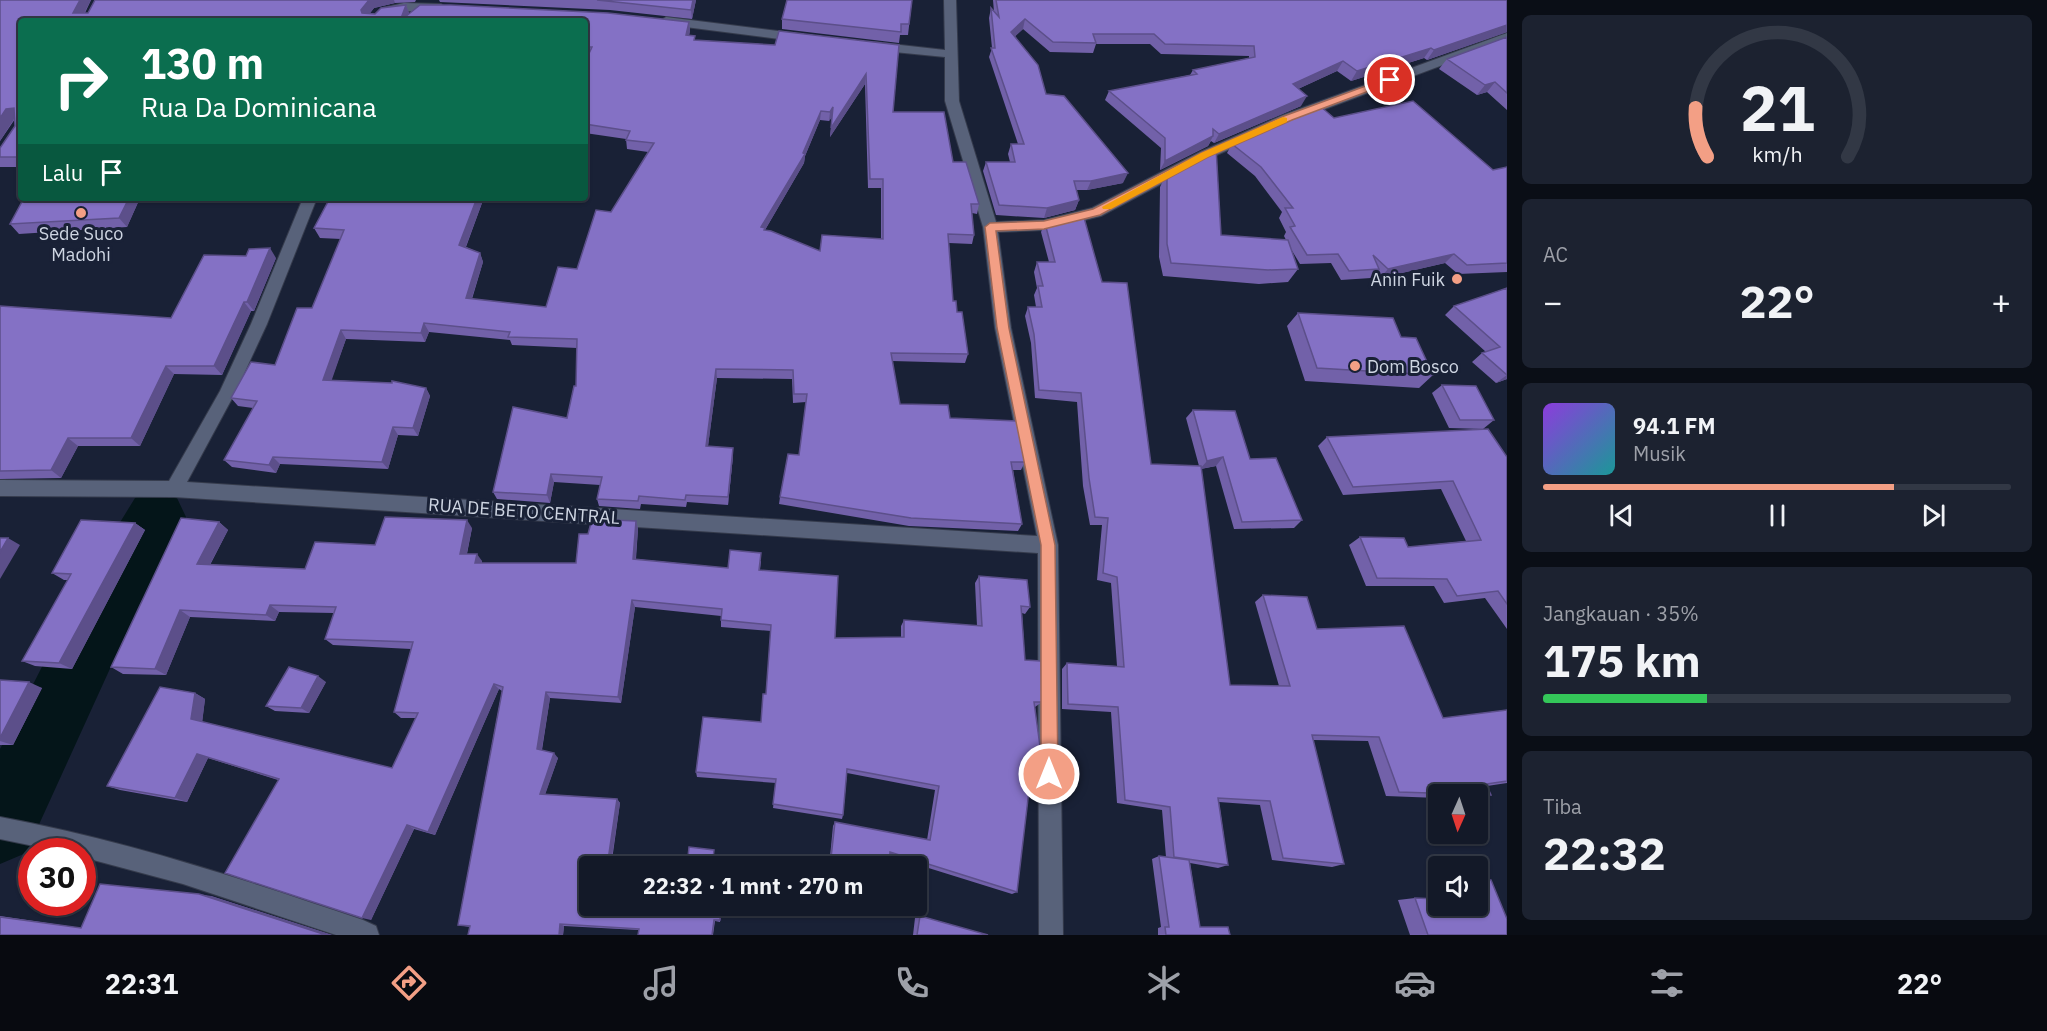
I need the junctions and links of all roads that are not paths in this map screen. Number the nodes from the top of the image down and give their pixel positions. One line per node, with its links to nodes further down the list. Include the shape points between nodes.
1 (950, 0): 8 (street)
2 (454, 8): 3 (street, via 395,9)
3 (375, 18)
4 (657, 20): 6 (street)
5 (1507, 38): 10 (street, via 1288,118 1204,155 1096,212 1044,225)
6 (811, 39)
7 (857, 44): 8 (street)
8 (950, 54): 10 (street, via 952,101)
9 (309, 201): 12 (street, via 227,393)
10 (990, 227): 13 (street, via 1003,328)
11 (0, 488): 12 (street, RUA DE BETO CENTRAL)
12 (174, 489): 13 (street, RUA DE BETO CENTRAL)
13 (1048, 545): 16 (street)
14 (0, 828): 15 (street, via 59,838 153,862)
15 (367, 935)
16 (1051, 935)

